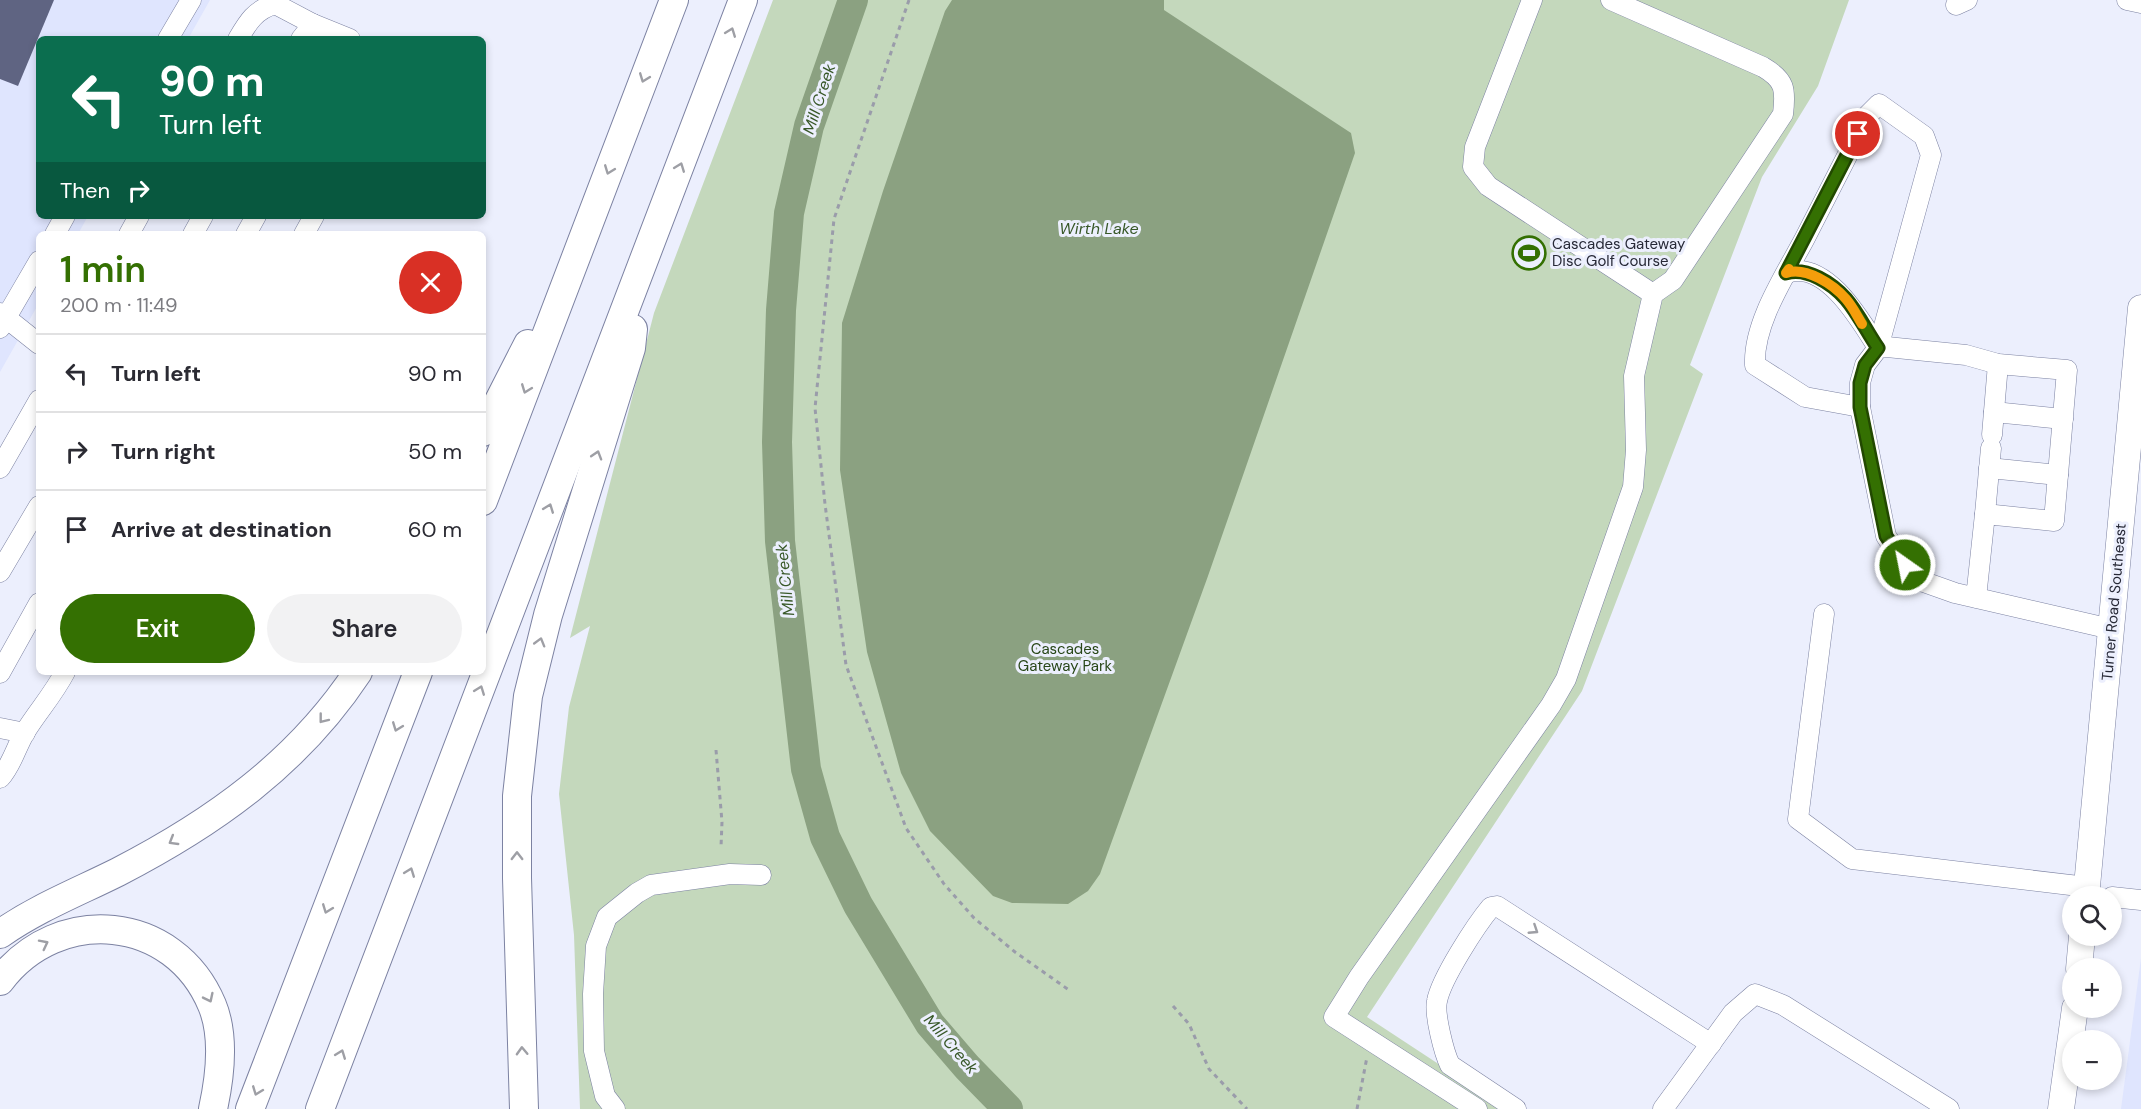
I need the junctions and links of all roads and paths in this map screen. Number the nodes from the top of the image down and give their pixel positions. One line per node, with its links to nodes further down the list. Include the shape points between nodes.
1 (191, 0): 10 (street)
2 (674, 0): 13 (highway, one-way to 13)
3 (743, 0): 14 (highway, one-way to 3)
4 (909, 0): 57 (path, via 834,219 815,408 846,665 906,828 944,884 974,918)
5 (1532, 0): 17 (street, via 1475,147 1473,167 1488,186)
6 (1611, 0): 17 (street, via 1763,67 1776,75 1785,99 1783,114 1673,280)
7 (2127, 0): 8 (street)
8 (2141, 3)
9 (307, 31): 11 (street, via 275,4 253,15); 12 (street)
10 (170, 36)
11 (240, 36)
12 (334, 36)
13 (577, 256): 27 (highway); 31 (highway, one-way to 31)
14 (644, 261): 44 (highway, one-way to 14); 65 (highway, one-way to 14, via 517,820 526,706 548,615 630,348)
15 (36, 266): 19 (street)
16 (1786, 273): 21 (street, via 1819,278 1846,298); 21 (street, via 1868,115 1879,104 1924,136 1931,155); 24 (street, via 1754,349 1755,365 1805,397)
17 (1653, 294): 60 (street, via 1634,376 1633,487 1566,679 1334,1017)
18 (2141, 308): 38 (main road, Turner Road Southeast)
19 (2, 319): 20 (street)
20 (36, 342)
21 (1878, 348): 22 (street, via 1966,355); 24 (street, via 1865,365)
22 (1998, 364): 25 (street); 26 (street, via 2067,370)
23 (36, 405): 28 (street)
24 (1860, 407): 35 (street, via 1886,536 1905,565 1924,582)
25 (1994, 412): 26 (street); 29 (street)
26 (2063, 419): 30 (street)
27 (486, 426)
28 (0, 468)
29 (1989, 468): 30 (street); 33 (street)
30 (2058, 475): 33 (street, via 2054,521)
31 (486, 493)
32 (36, 511): 34 (street)
33 (1985, 514): 35 (street)
34 (0, 572)
35 (1976, 598): 38 (street)
36 (36, 608): 39 (street)
37 (1824, 614): 52 (street, via 1798,819 1852,859)
38 (2111, 629): 51 (main road, Turner Road Southeast)
39 (0, 673)
40 (63, 675): 46 (street)
41 (356, 675): 55 (highway, one-way to 55, via 319,725 249,791 147,856 50,904)
42 (417, 675): 63 (highway, one-way to 63)
43 (486, 675): 64 (highway, one-way to 43)
44 (486, 675)
45 (0, 728): 46 (street)
46 (25, 733): 48 (street)
47 (716, 750): 49 (path)
48 (0, 778)
49 (721, 847)
50 (761, 875): 66 (street, via 730,874 651,885 607,917 596,946 594,1051 605,1096)
51 (2097, 886)
52 (2062, 890)
53 (2122, 898): 54 (street)
54 (2141, 900)
55 (0, 934)
56 (0, 981): 62 (highway, one-way to 62, via 20,958 42,943 75,932 121,931 162,946 182,961 202,985 213,1007 219,1048)
57 (1068, 990)
58 (1173, 1006): 67 (path, via 1189,1024 1209,1069)
59 (2074, 1018): 73 (main road)
60 (1371, 1041): 68 (path); 69 (street)
61 (1711, 1044): 70 (street, one-way to 61, via 1450,1065 1436,1004 1439,991 1491,907 1497,906); 71 (street); 72 (street, via 1733,1013 1755,994 1783,1005)
62 (213, 1109)
63 (250, 1109)
64 (320, 1109)
65 (524, 1109)
66 (615, 1109)
67 (1247, 1109)
68 (1357, 1109)
69 (1477, 1109)
70 (1516, 1109)
71 (1664, 1109)
72 (1949, 1109)
73 (2061, 1109)

